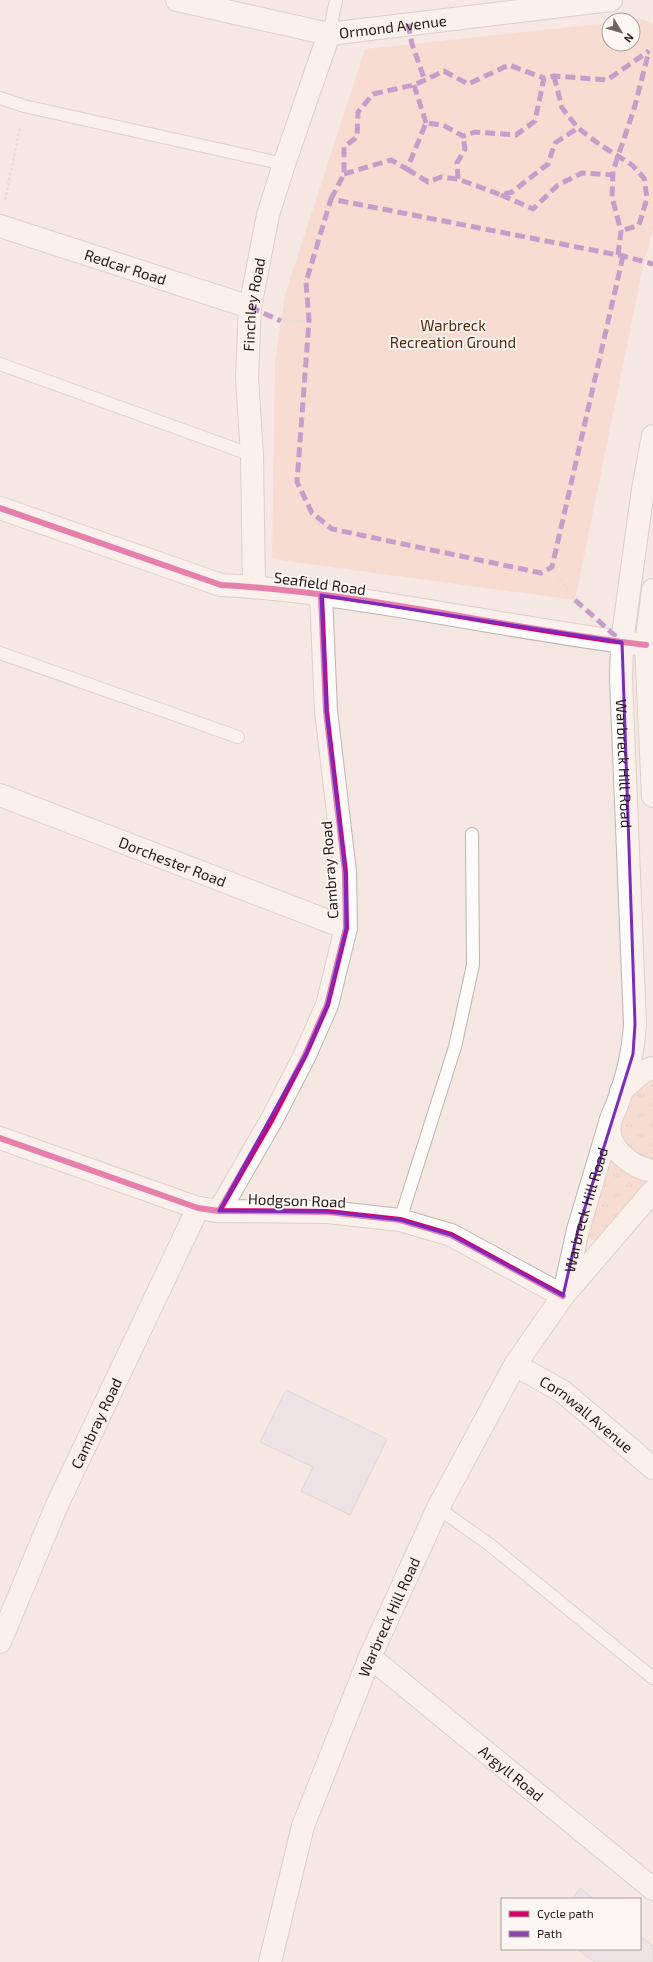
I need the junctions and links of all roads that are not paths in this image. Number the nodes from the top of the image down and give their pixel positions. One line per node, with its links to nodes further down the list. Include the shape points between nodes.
1 (177, 0): 4 (street, Ormond Avenue)
2 (336, 0): 4 (lane)
3 (610, 0): 4 (street, Ormond Avenue)
4 (329, 34): 6 (street, Finchley Road)
5 (0, 98): 6 (lane, via 24,106)
6 (284, 164): 8 (street, Finchley Road, via 268,215)
7 (0, 226): 8 (street, Redcar Road)
8 (250, 307): 11 (street, Finchley Road, via 247,378)
9 (0, 364): 11 (lane)
10 (653, 436): 12 (street, Warbreck Hill Road)
11 (252, 455): 14 (street, Finchley Road)
12 (648, 490): 17 (street, Warbreck Hill Road)
13 (0, 508): 14 (street, Seafield Road, via 221,585)
14 (254, 587): 16 (street, Seafield Road)
15 (653, 590): 18 (street, Warbreck Hill Road)
16 (321, 595): 17 (street, Seafield Road); 24 (street, Cambray Road, via 326,711 345,872)
17 (622, 642): 18 (street, Seafield Road); 26 (street, Warbreck Hill Road, via 621,678 635,1024 633,1054)
18 (646, 645): 22 (street, Warbreck Hill Road)
19 (0, 653): 20 (lane)
20 (238, 737)
21 (0, 795): 24 (street, Dorchester Road)
22 (653, 796)
23 (472, 834): 33 (lane, via 473,965 455,1047)
24 (346, 928): 32 (street, Cambray Road, via 327,1005 305,1055)
25 (653, 1068): 26 (street, via 644,1071)
26 (621, 1091): 27 (street, Warbreck Hill Road)
27 (610, 1123): 29 (street, Warbreck Hill Road, via 612,1138 618,1151 629,1162); 34 (street, Warbreck Hill Road, via 578,1230)
28 (0, 1138): 31 (street, Hodgson Road)
29 (653, 1171)
30 (653, 1191): 34 (street, Warbreck Hill Road)
31 (198, 1208): 32 (street, Hodgson Road); 38 (street, Cambray Road, via 57,1505)
32 (219, 1211): 33 (street, Hodgson Road, via 328,1212)
33 (400, 1220): 34 (street, Hodgson Road, via 451,1235)
34 (563, 1296): 35 (street, Warbreck Hill Road)
35 (515, 1366): 36 (street, Cornwall Avenue, via 562,1391); 37 (street, Warbreck Hill Road)
36 (653, 1468)
37 (438, 1508): 39 (street, Warbreck Hill Road); 40 (lane, via 490,1545)
38 (0, 1642)
39 (370, 1657): 41 (street, Argyll Road); 42 (street, Warbreck Hill Road, via 303,1826)
40 (653, 1678)
41 (653, 1889)
42 (270, 1962)

